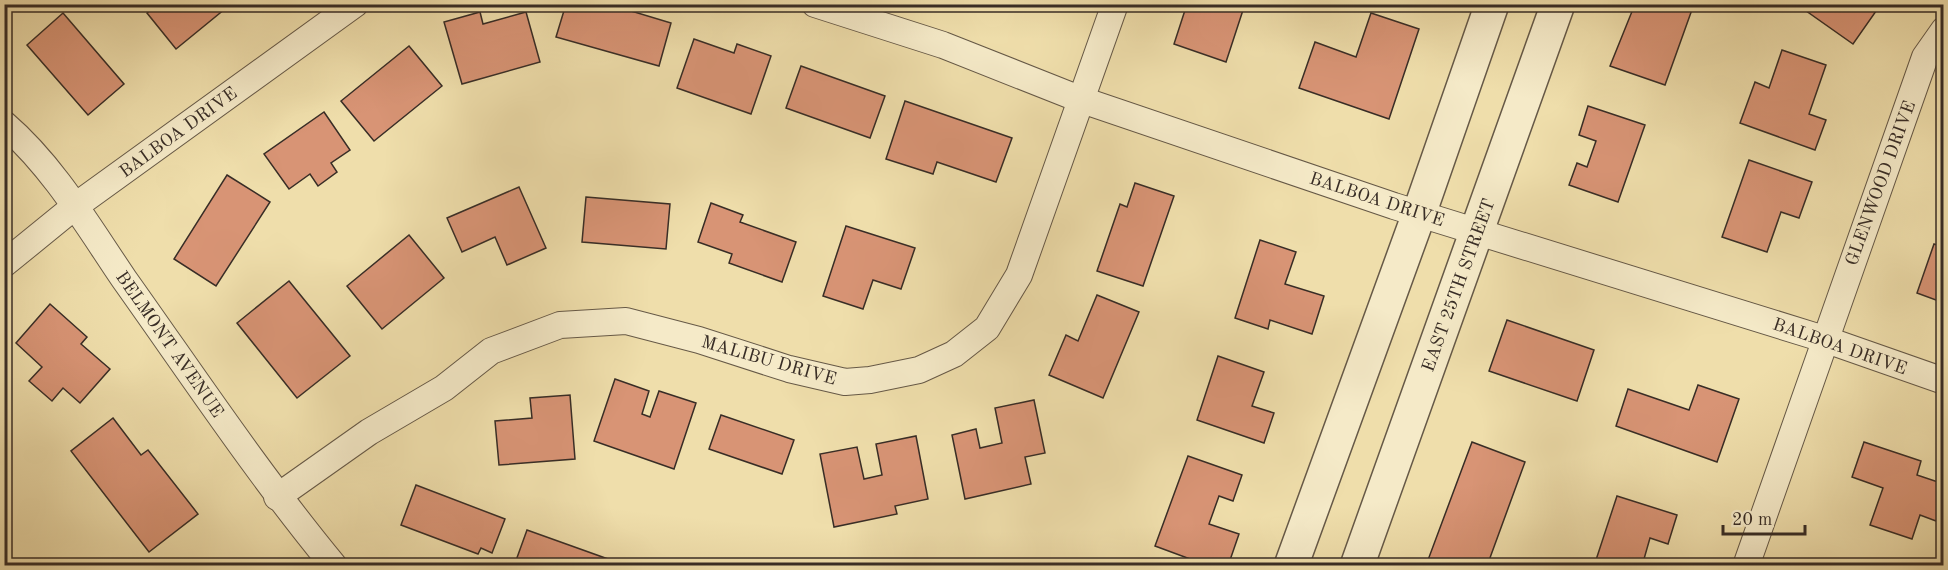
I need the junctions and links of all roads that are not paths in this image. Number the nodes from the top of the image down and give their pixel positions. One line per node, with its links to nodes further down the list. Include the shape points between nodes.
1 (355, 4): 9 (street, BALBOA DRIVE)
2 (815, 4): 7 (street, BALBOA DRIVE, via 943,45)
3 (1115, 4): 7 (street, MALIBU DRIVE)
4 (1492, 4): 10 (street)
5 (1558, 4): 11 (street, EAST 25TH STREET)
6 (1944, 30): 13 (street, GLENWOOD DRIVE, via 1925,57)
7 (1082, 100): 10 (street, BALBOA DRIVE); 15 (street, MALIBU DRIVE, via 1019,275 987,328 954,354 919,370 845,382 626,321 560,325 492,351 444,388 369,432)
8 (4, 124): 9 (street, BELMONT AVENUE, via 25,142)
9 (74, 207): 12 (street, BALBOA DRIVE); 15 (street, BELMONT AVENUE)
10 (1419, 214): 11 (street, BALBOA DRIVE); 17 (street)
11 (1477, 232): 13 (street, BALBOA DRIVE); 18 (street, EAST 25TH STREET)
12 (4, 264)
13 (1824, 339): 14 (street, BALBOA DRIVE); 19 (street, GLENWOOD DRIVE)
14 (1944, 381)
15 (277, 497): 16 (street, BELMONT AVENUE)
16 (334, 566)
17 (1291, 566)
18 (1357, 566)
19 (1746, 566)

